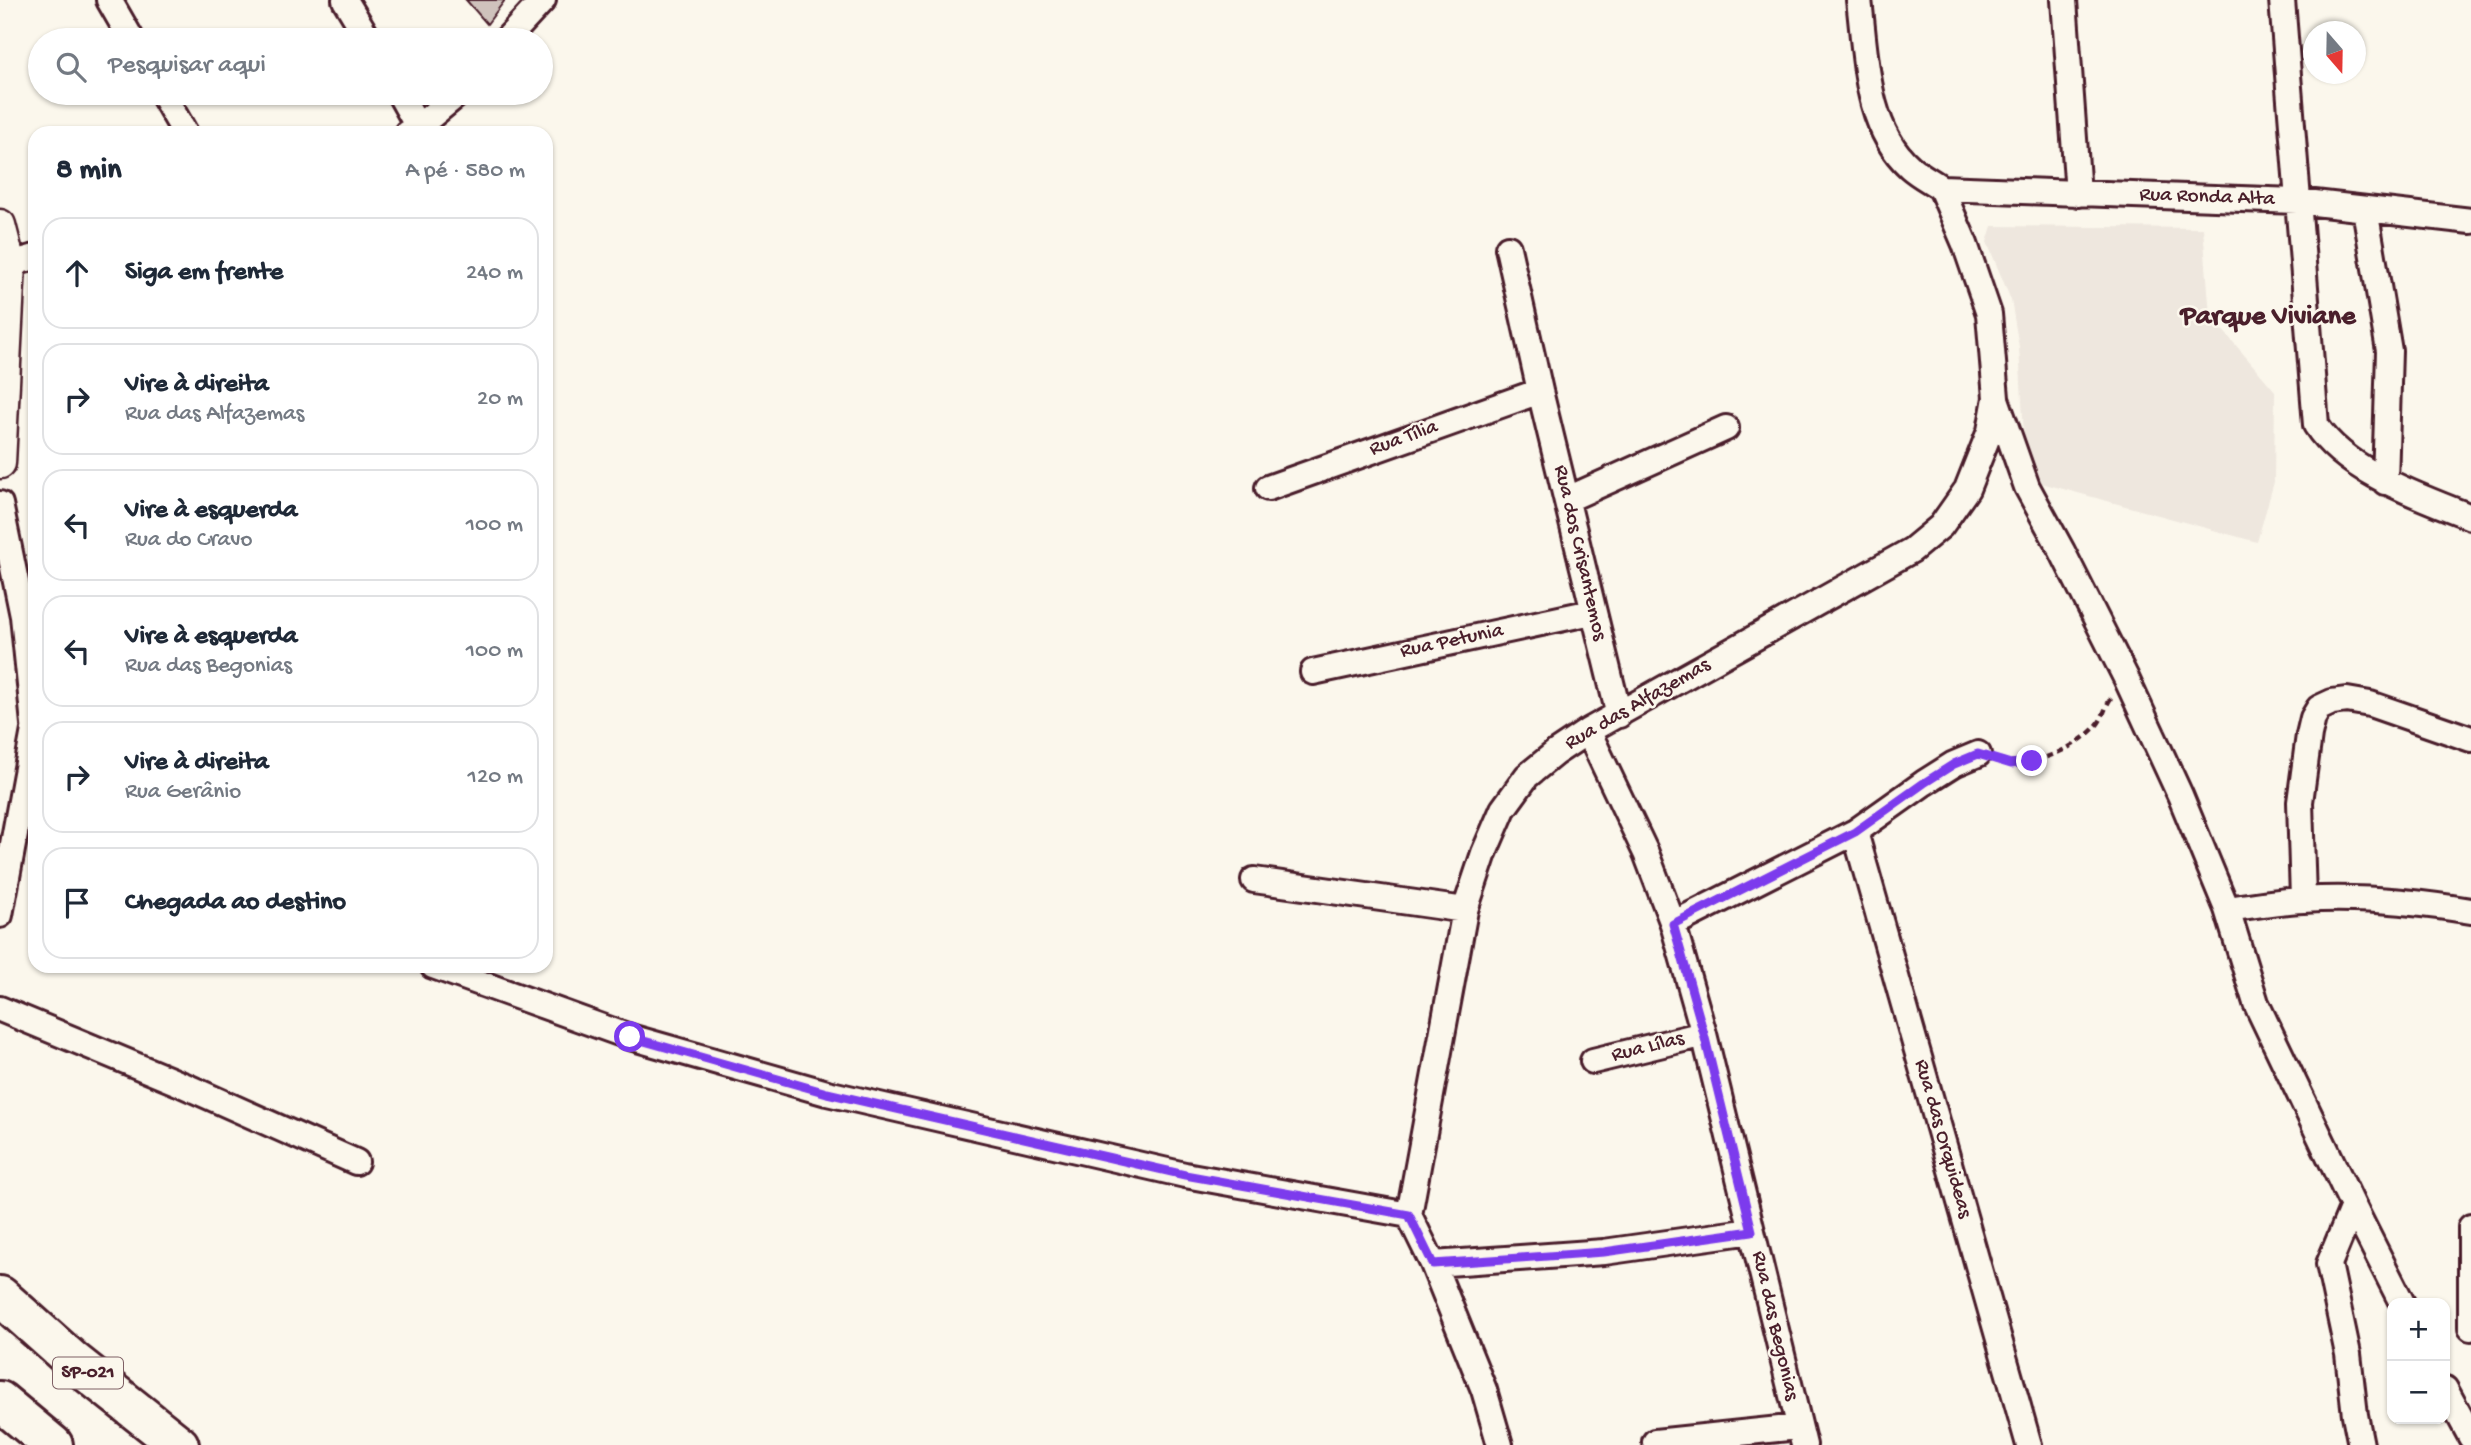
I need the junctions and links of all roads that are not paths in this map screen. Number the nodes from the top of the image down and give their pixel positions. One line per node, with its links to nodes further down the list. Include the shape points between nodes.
1 (109, 0): 7 (street)
2 (345, 0): 8 (street)
3 (542, 0): 9 (street)
4 (1859, 0): 16 (street, via 1871,94 1883,129 1910,168)
5 (2064, 0): 17 (street)
6 (2282, 0): 18 (street)
7 (125, 28)
8 (362, 28)
9 (517, 28)
10 (169, 105): 13 (street)
11 (404, 105): 14 (street)
12 (444, 105): 15 (street)
13 (181, 126)
14 (411, 126)
15 (418, 126)
16 (1941, 188): 17 (street, Rua Ronda Alta); 25 (street, Rua das Alfazemas, via 1989,314)
17 (2078, 194): 18 (street, Rua Ronda Alta)
18 (2297, 201): 19 (street, Rua Ronda Alta); 28 (street, via 2316,425 2327,443)
19 (2365, 209): 20 (street, Rua Ronda Alta); 28 (street, via 2389,351)
20 (2471, 221)
21 (0, 225): 23 (street)
22 (1508, 248): 24 (street, Rua dos Crisantemos)
23 (23, 261): 27 (street)
24 (1539, 391): 29 (street, Rua Tília); 30 (street, Rua dos Crisantemos)
25 (1996, 398): 36 (street, Rua das Alfazemas, via 1990,431 1967,489 1941,526 1922,542); 44 (street, via 2027,487 2126,678)
26 (1726, 428): 30 (street)
27 (0, 463)
28 (2385, 482): 32 (street)
29 (1268, 488)
30 (1568, 499): 34 (street, Rua dos Crisantemos)
31 (0, 505): 33 (street)
32 (2471, 517)
33 (28, 609)
34 (1592, 612): 35 (street, Rua Petunia); 36 (street, Rua dos Crisantemos)
35 (1313, 672)
36 (1619, 715): 37 (street, Rua das Alfazemas)
37 (1588, 731): 45 (street, Rua das Alfazemas, via 1527,776 1503,809); 48 (street, Rua das Begonias, via 1646,852)
38 (2471, 739): 43 (street, via 2370,704 2347,700 2319,708 2309,735 2300,802)
39 (1978, 754): 41 (street, via 1924,783)
40 (28, 764): 47 (street)
41 (1855, 832): 48 (street); 70 (street, Rua das Orquideas)
42 (1254, 880): 45 (street)
43 (2303, 899): 44 (street); 46 (street, via 2428,904)
44 (2227, 909): 54 (street, via 2256,1003)
45 (1465, 910): 55 (street, Rua das Alfazemas)
46 (2471, 911)
47 (0, 915)
48 (1673, 924): 51 (street, Rua das Begonias)
49 (452, 973): 55 (street, via 630,1037 827,1093 1185,1175)
50 (0, 1009): 53 (street)
51 (1704, 1034): 52 (street, Rua Lílas); 57 (street, Rua das Begonias)
52 (1593, 1062)
53 (356, 1162)
54 (2353, 1206): 60 (street); 71 (street, via 2329,1264)
55 (1409, 1215): 58 (street)
56 (2471, 1227): 61 (street)
57 (1752, 1231): 58 (street, via 1604,1252); 64 (street, Rua das Begonias)
58 (1433, 1264): 69 (street, via 1484,1390)
59 (0, 1296): 68 (highway, SP-021)
60 (2399, 1298)
61 (2471, 1328)
62 (2450, 1398): 65 (street)
63 (0, 1401): 67 (highway)
64 (1801, 1436): 66 (street)
65 (2471, 1437)
66 (1655, 1442)
67 (53, 1445)
68 (179, 1445)
69 (1500, 1445)
70 (2029, 1445)
71 (2361, 1445)

